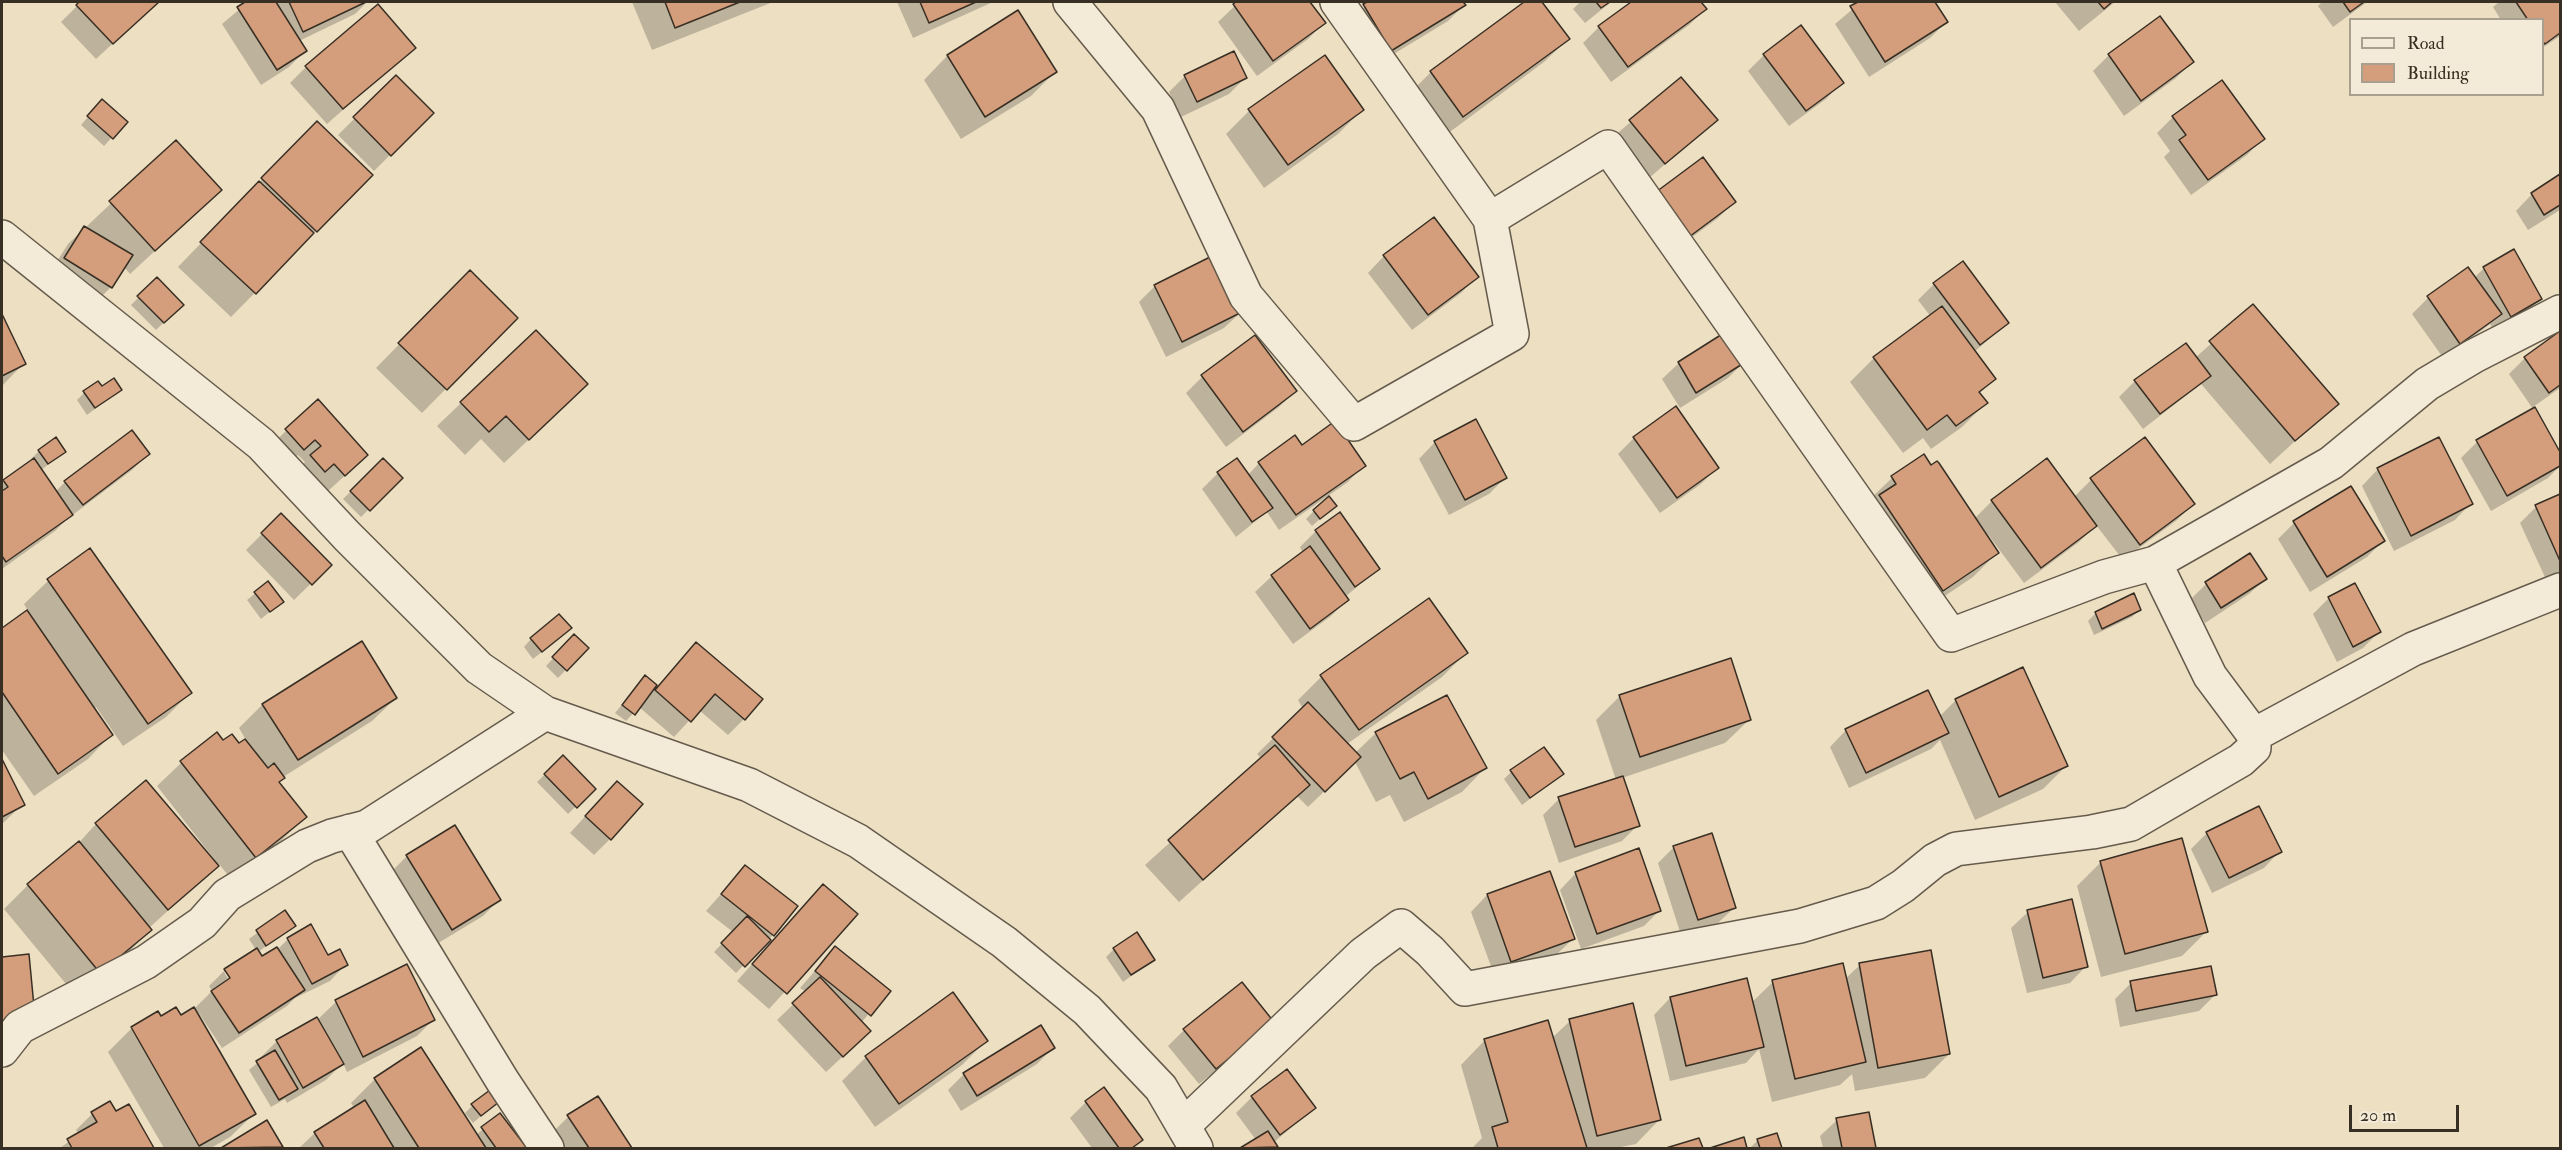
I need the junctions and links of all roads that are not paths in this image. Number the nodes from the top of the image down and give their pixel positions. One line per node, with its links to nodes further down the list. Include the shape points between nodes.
1 (1070, 2): 3 (street, via 1158,109 1246,296 1354,424 1512,334)
2 (1337, 2): 3 (street)
3 (1490, 219): 6 (street, via 1608,147 1951,635 2104,577)
4 (2, 237): 8 (street, via 261,444 479,668)
5 (2560, 312): 6 (street, via 2427,384 2331,463)
6 (2155, 563): 9 (street, via 2210,676)
7 (2560, 590): 9 (street, via 2413,649)
8 (545, 713): 10 (street, via 367,827); 12 (street, via 749,785 858,841 1004,942 1087,1010 1161,1088)
9 (2254, 735): 12 (street, via 2254,748 2241,760 2131,824 1956,849 1876,903 1800,927 1465,989 1401,926 1363,954)
10 (350, 831): 11 (street, via 307,846 226,895 202,923 155,956 20,1027); 13 (street)
11 (2, 1050)
12 (1190, 1137)
13 (547, 1149)

